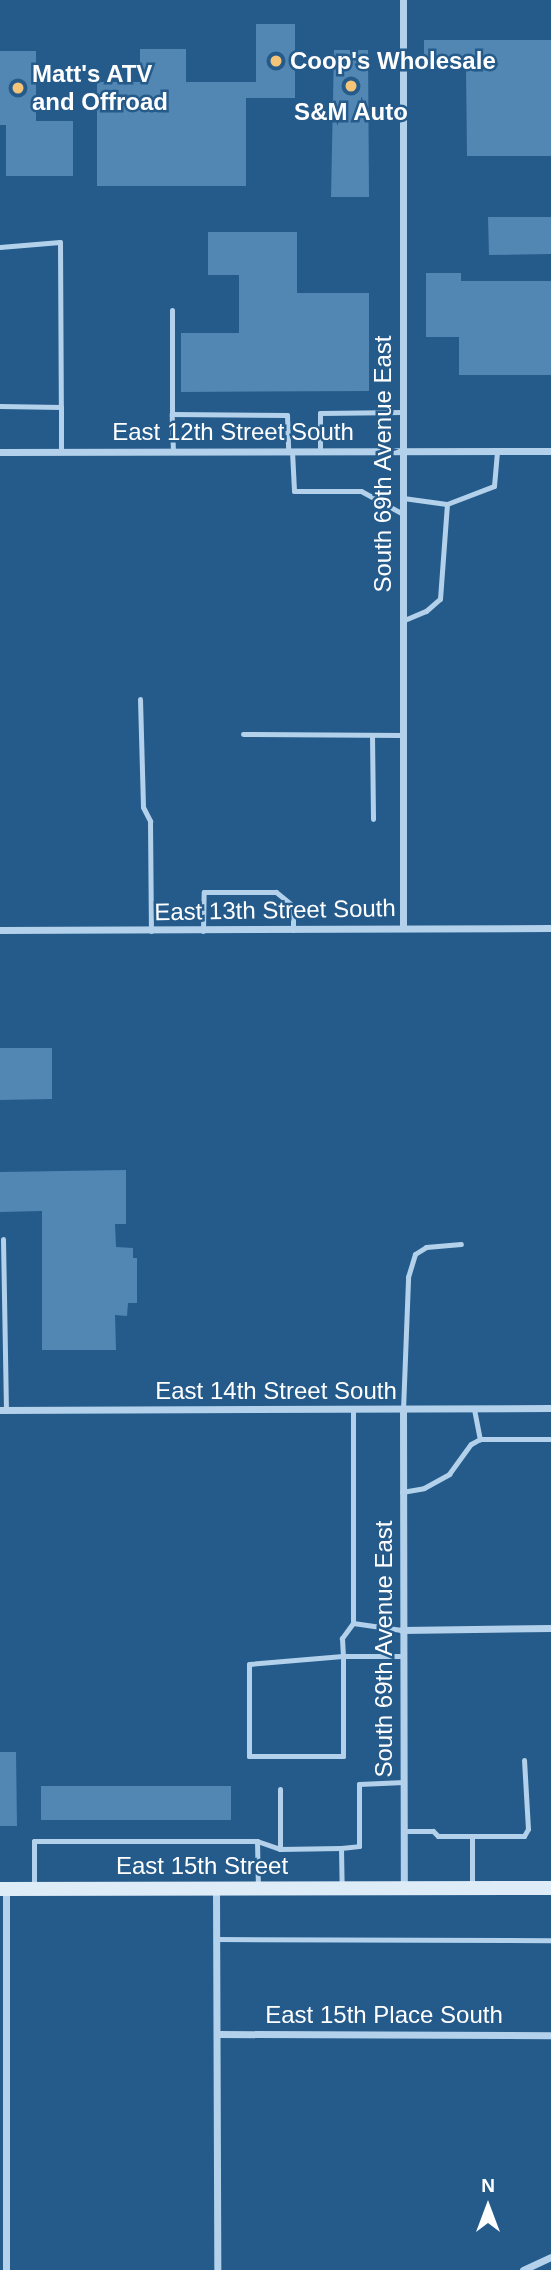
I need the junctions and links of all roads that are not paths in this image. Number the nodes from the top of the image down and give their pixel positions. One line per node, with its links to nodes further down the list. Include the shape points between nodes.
1 (403, 0): 6 (street, South 69th Avenue East)
2 (0, 247): 5 (lane, via 60,242)
3 (172, 310): 7 (lane)
4 (0, 406): 5 (lane)
5 (61, 407): 14 (lane)
6 (403, 412): 9 (lane, via 320,413); 10 (street, South 69th Avenue East)
7 (172, 414): 8 (lane, via 287,415); 15 (lane)
8 (290, 451): 9 (street, East 12th Street South); 15 (street, East 12th Street South); 18 (lane, via 294,491 360,491)
9 (320, 451): 10 (street, East 12th Street South)
10 (403, 451): 11 (street, East 12th Street South); 16 (street, South 69th Avenue East)
11 (497, 451): 12 (street, East 12th Street South); 17 (lane, via 494,486)
12 (551, 451)
13 (0, 452): 14 (street, East 12th Street South)
14 (61, 452): 15 (street, East 12th Street South)
15 (173, 452)
16 (403, 498): 17 (lane); 18 (street, South 69th Avenue East)
17 (447, 504): 19 (lane, via 440,599)
18 (403, 514): 19 (street, South 69th Avenue East)
19 (402, 621): 23 (street, South 69th Avenue East)
20 (141, 699): 29 (lane, via 143,807 150,821)
21 (243, 734): 22 (lane)
22 (372, 735): 23 (lane); 24 (lane)
23 (402, 735): 25 (street, South 69th Avenue East)
24 (373, 819)
25 (403, 928): 26 (street, East 13th Street South); 28 (street, East 13th Street South)
26 (551, 928)
27 (0, 930): 29 (street, East 13th Street South)
28 (293, 930): 30 (street, East 13th Street South); 30 (lane, via 293,906 276,892 204,892)
29 (151, 931): 30 (street, East 13th Street South)
30 (203, 931)
31 (3, 1239): 35 (lane)
32 (461, 1244): 37 (lane, via 426,1247 415,1254 408,1277)
33 (551, 1408): 34 (street, East 14th Street South)
34 (474, 1409): 37 (street, East 14th Street South); 38 (lane)
35 (3, 1410): 36 (street, East 14th Street South)
36 (353, 1410): 37 (street, East 14th Street South); 41 (lane)
37 (403, 1410): 40 (street, South 69th Avenue East)
38 (480, 1439): 39 (lane); 40 (lane, via 449,1474 424,1488)
39 (551, 1439)
40 (402, 1492): 43 (street, South 69th Avenue East)
41 (354, 1623): 43 (lane); 44 (lane, via 342,1638)
42 (551, 1628): 43 (street)
43 (402, 1630): 45 (street, South 69th Avenue East)
44 (342, 1656): 44 (lane, via 249,1664 248,1756 342,1756); 45 (lane)
45 (402, 1656): 47 (street, South 69th Avenue East)
46 (524, 1760): 50 (lane, via 528,1829 524,1836)
47 (404, 1782): 49 (street, South 69th Avenue East); 52 (lane, via 359,1784 359,1846)
48 (280, 1789): 53 (lane)
49 (404, 1831): 50 (lane); 55 (street, South 69th Avenue East)
50 (472, 1836): 56 (lane)
51 (257, 1841): 53 (lane); 59 (lane, via 34,1841); 61 (lane)
52 (341, 1847): 53 (lane); 54 (lane)
53 (280, 1849)
54 (342, 1888): 55 (main road, East 15th Street); 61 (main road, East 15th Street)
55 (404, 1888): 56 (main road, East 15th Street)
56 (472, 1888): 57 (main road, East 15th Street)
57 (551, 1888)
58 (3, 1889): 59 (main road, East 15th Street); 67 (street)
59 (34, 1889): 60 (main road, East 15th Street)
60 (216, 1889): 61 (main road, East 15th Street); 62 (street)
61 (258, 1889)
62 (216, 1939): 63 (lane); 64 (street)
63 (551, 1940)
64 (218, 2034): 65 (street, East 15th Place South); 68 (street)
65 (551, 2035)
66 (551, 2257): 69 (street)
67 (6, 2270)
68 (217, 2270)
69 (523, 2270)

